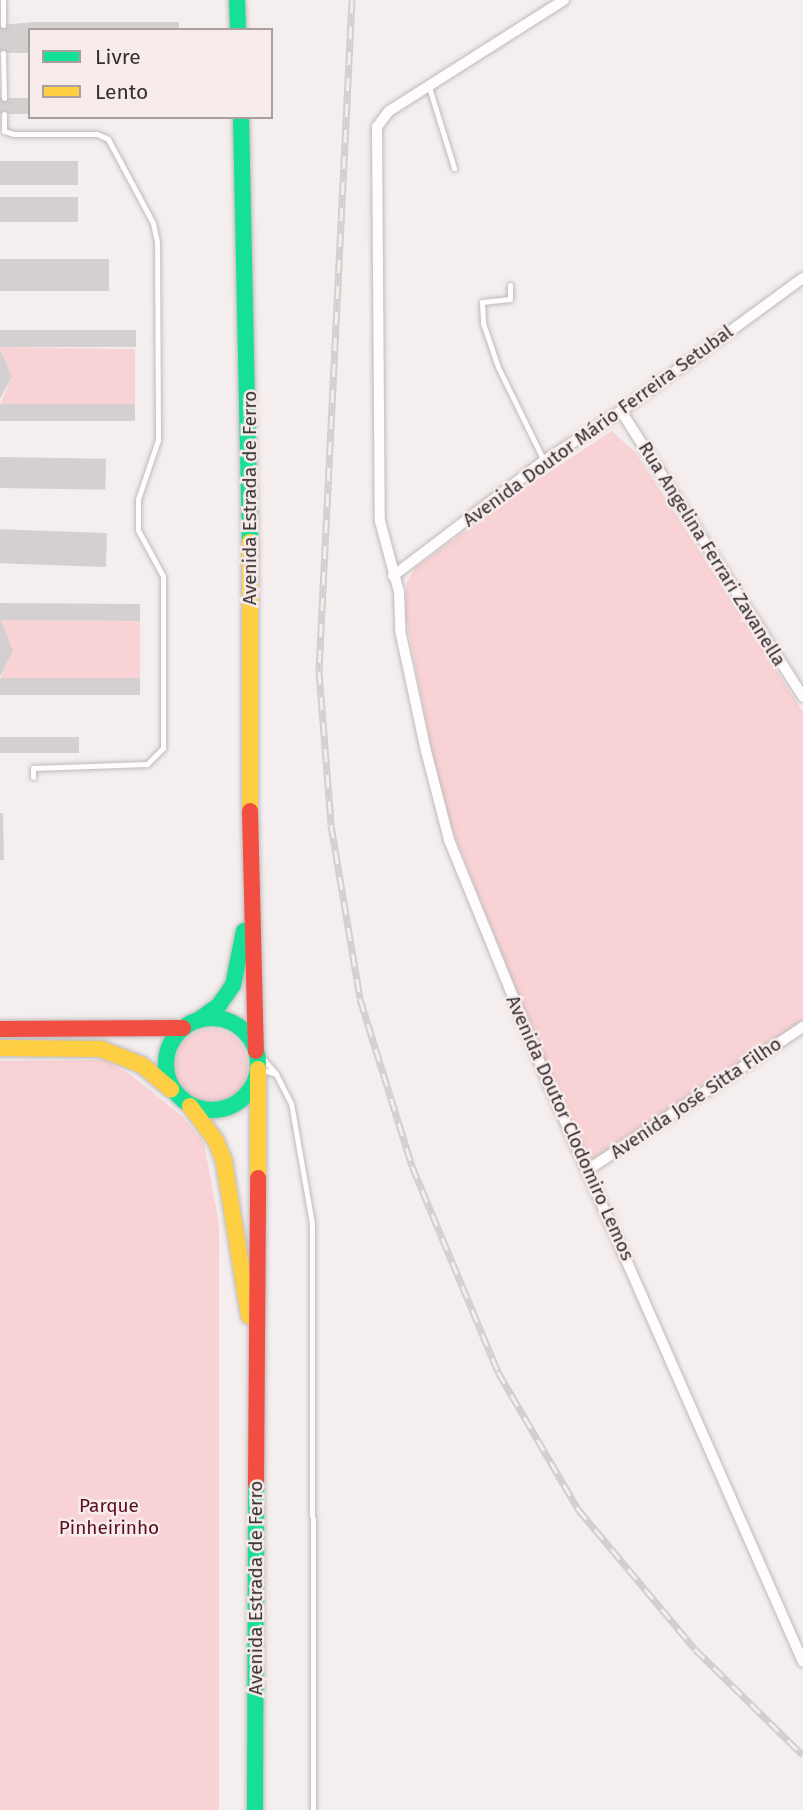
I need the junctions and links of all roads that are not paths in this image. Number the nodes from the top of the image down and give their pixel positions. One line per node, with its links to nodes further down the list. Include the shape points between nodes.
1 (3, 0): 4 (lane)
2 (237, 0): 5 (main road)
3 (564, 0): 7 (street, Avenida Doutor Clodomiro Lemos)
4 (3, 25)
5 (238, 28)
6 (3, 53): 8 (lane)
7 (429, 87): 11 (lane); 16 (street, Avenida Doutor Clodomiro Lemos, via 389,111 377,127 380,521)
8 (4, 98)
9 (4, 114): 18 (lane, via 5,131 14,134 97,134 108,139 153,223 157,242 158,440 138,499 138,530 163,576 163,748 147,764 33,768)
10 (241, 119): 19 (main road, Avenida Estrada de Ferro, via 250,383)
11 (454, 169)
12 (803, 278): 14 (street, Avenida Doutor Mário Ferreira Setubal)
13 (510, 285): 15 (lane, via 510,299 482,302 483,323 498,367)
14 (621, 411): 15 (street, Avenida Doutor Mário Ferreira Setubal); 17 (street, Rua Angelina Ferrari Zavanella)
15 (544, 461): 16 (street, Avenida Doutor Mário Ferreira Setubal)
16 (393, 576): 30 (street, Avenida Doutor Clodomiro Lemos, via 426,751 449,840)
17 (803, 697)
18 (33, 777)
19 (250, 880): 20 (main road, Avenida Estrada de Ferro, via 233,985 219,1005); 25 (main road, Avenida Estrada de Ferro)
20 (199, 1020): 22 (main road, Avenida Estrada de Ferro); 25 (main road, via 217,1018 234,1023)
21 (803, 1027): 30 (street, Avenida José Sitta Filho)
22 (183, 1028): 23 (main road); 28 (main road, via 171,1042 166,1060)
23 (0, 1029)
24 (0, 1048): 28 (main road, Avenida Estrada de Ferro, via 101,1049 142,1065)
25 (257, 1051): 26 (main road, Avenida Estrada de Ferro); 27 (lane)
26 (258, 1069): 27 (lane); 29 (main road, via 253,1087 241,1101 207,1111); 31 (main road, Avenida Estrada de Ferro)
27 (275, 1074): 34 (lane, via 291,1103 312,1223)
28 (175, 1094): 29 (main road, Avenida Estrada de Ferro)
29 (189, 1105): 31 (main road, Avenida Estrada de Ferro, via 210,1131 224,1161)
30 (589, 1170): 32 (street, Avenida Doutor Clodomiro Lemos)
31 (256, 1367): 33 (main road, Avenida Estrada de Ferro)
32 (803, 1662)
33 (255, 1810)
34 (313, 1810)

